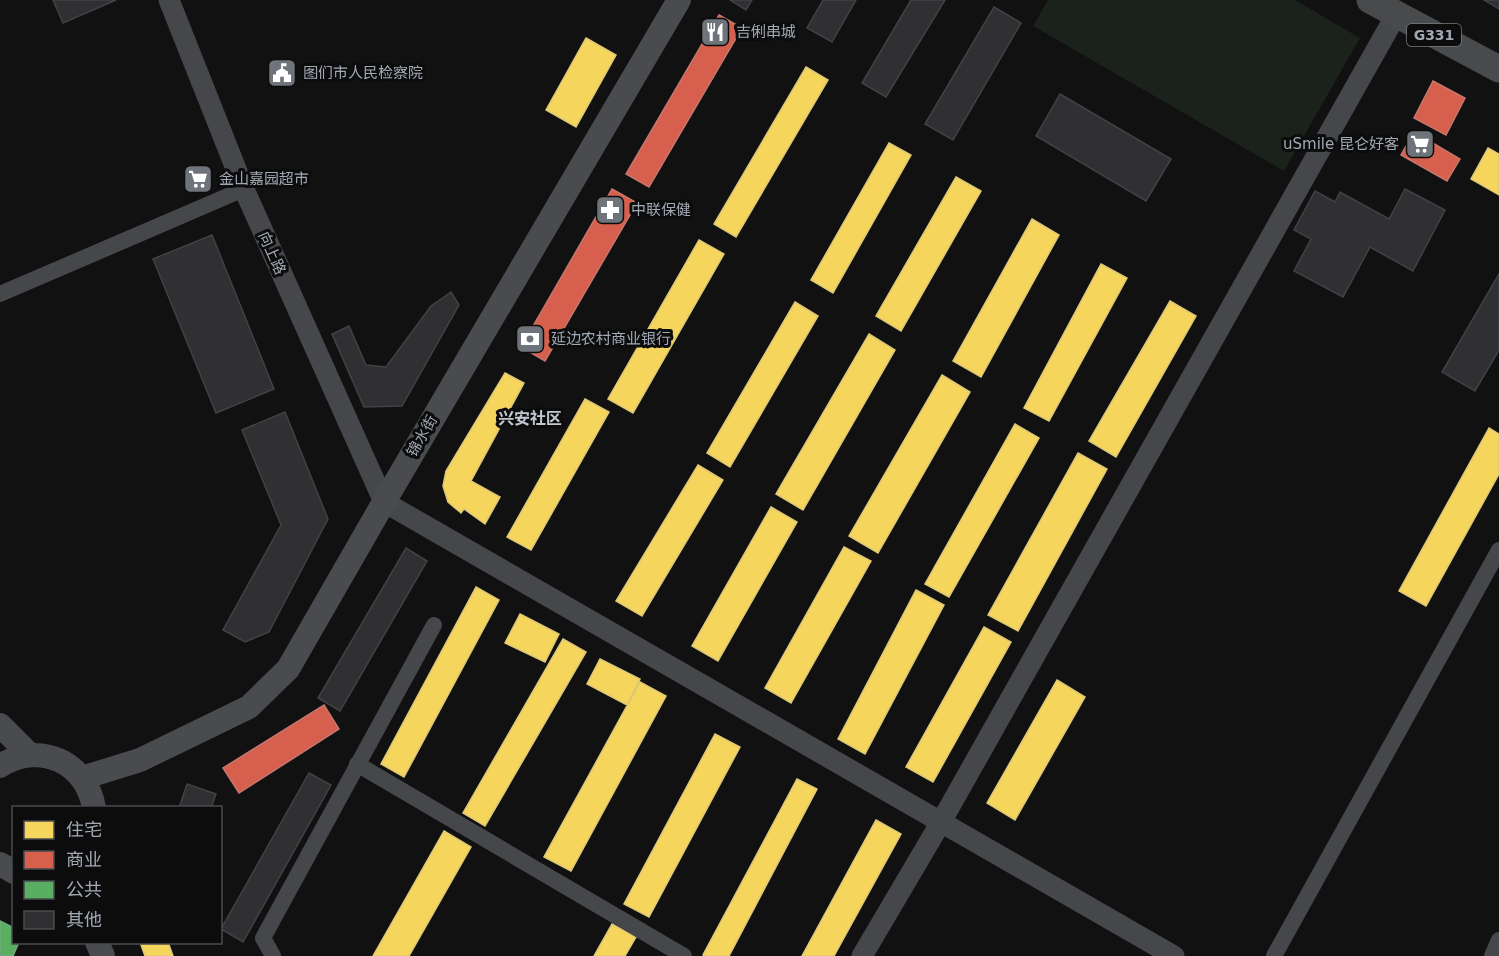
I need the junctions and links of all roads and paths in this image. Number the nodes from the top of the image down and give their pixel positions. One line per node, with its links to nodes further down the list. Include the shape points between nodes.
1 (169, 0): 6 (street, 向上路)
2 (679, 0): 8 (main road, 锦水街)
3 (1370, 0): 4 (highway, G331)
4 (1396, 15): 5 (highway, G331); 17 (street)
5 (1499, 69)
6 (244, 189): 7 (street); 8 (street, 向上路)
7 (0, 294)
8 (384, 502): 15 (main road, 锦水街, via 288,669 249,707 140,760); 17 (street)
9 (1499, 550): 23 (street)
10 (434, 625): 13 (street)
11 (0, 725): 12 (main road)
12 (30, 755): 14 (main road); 15 (main road, via 68,764)
13 (357, 764): 19 (street, via 263,938); 20 (street)
14 (0, 766)
15 (82, 777): 16 (main road)
16 (94, 806)
17 (941, 822): 21 (street); 22 (street)
18 (1499, 940): 24 (street)
19 (273, 956)
20 (684, 956)
21 (862, 956)
22 (1174, 956)
23 (1274, 956)
24 (1492, 956)

